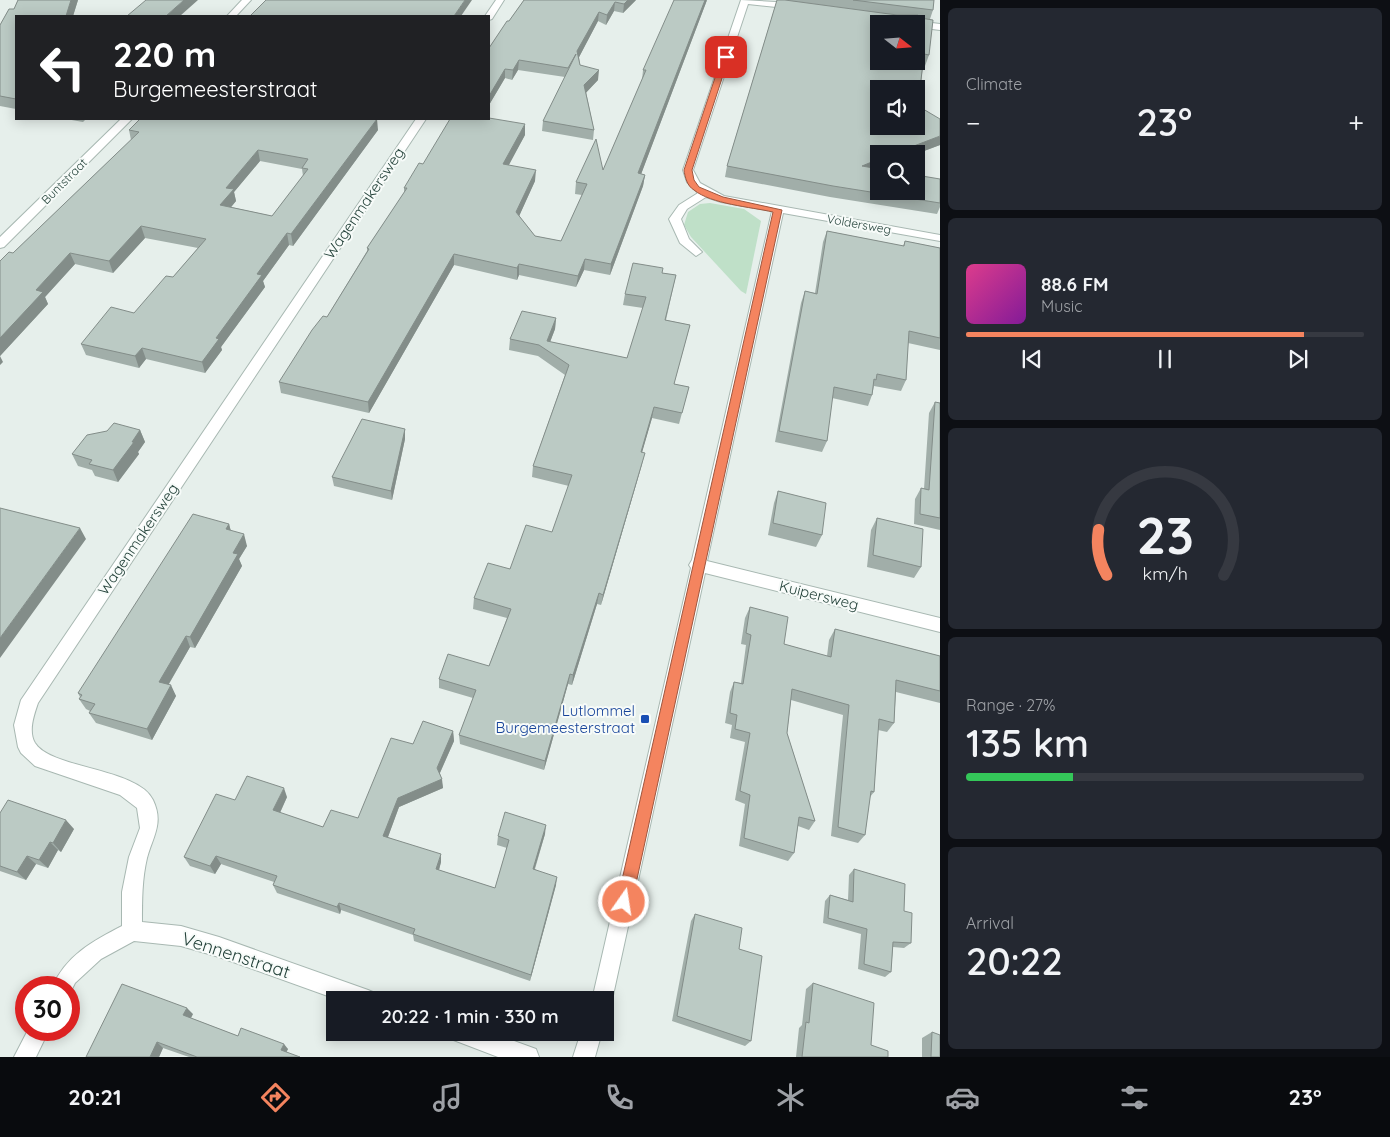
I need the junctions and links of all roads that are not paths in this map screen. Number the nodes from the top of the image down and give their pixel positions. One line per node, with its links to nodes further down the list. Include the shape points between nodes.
1 (246, 0): 5 (street)
2 (500, 0): 6 (street)
3 (745, 0): 4 (street); 11 (street, via 688,170 696,189)
4 (802, 7)
5 (231, 15)
6 (490, 15)
7 (925, 25): 8 (street)
8 (940, 27)
9 (126, 120): 14 (street, Buntstraat)
10 (420, 120): 18 (street, Wagenmakersweg, via 30,700 23,724 27,747 41,760 126,788 145,803 149,828 138,857)
11 (705, 193): 12 (street, Voldersweg); 15 (street, via 683,207 675,220 684,241)
12 (778, 210): 13 (street, Voldersweg); 16 (street)
13 (940, 238)
14 (0, 244)
15 (696, 252)
16 (697, 565): 17 (street, Kuipersweg); 21 (street)
17 (940, 625)
18 (132, 931): 19 (street, via 94,952); 20 (street, Vennenstraat, via 181,936)
19 (68, 976)
20 (343, 991)
21 (604, 991)
22 (33, 1041): 25 (street)
23 (483, 1041): 26 (street)
24 (589, 1041): 27 (street)
25 (25, 1057)
26 (528, 1057)
27 (584, 1057)

